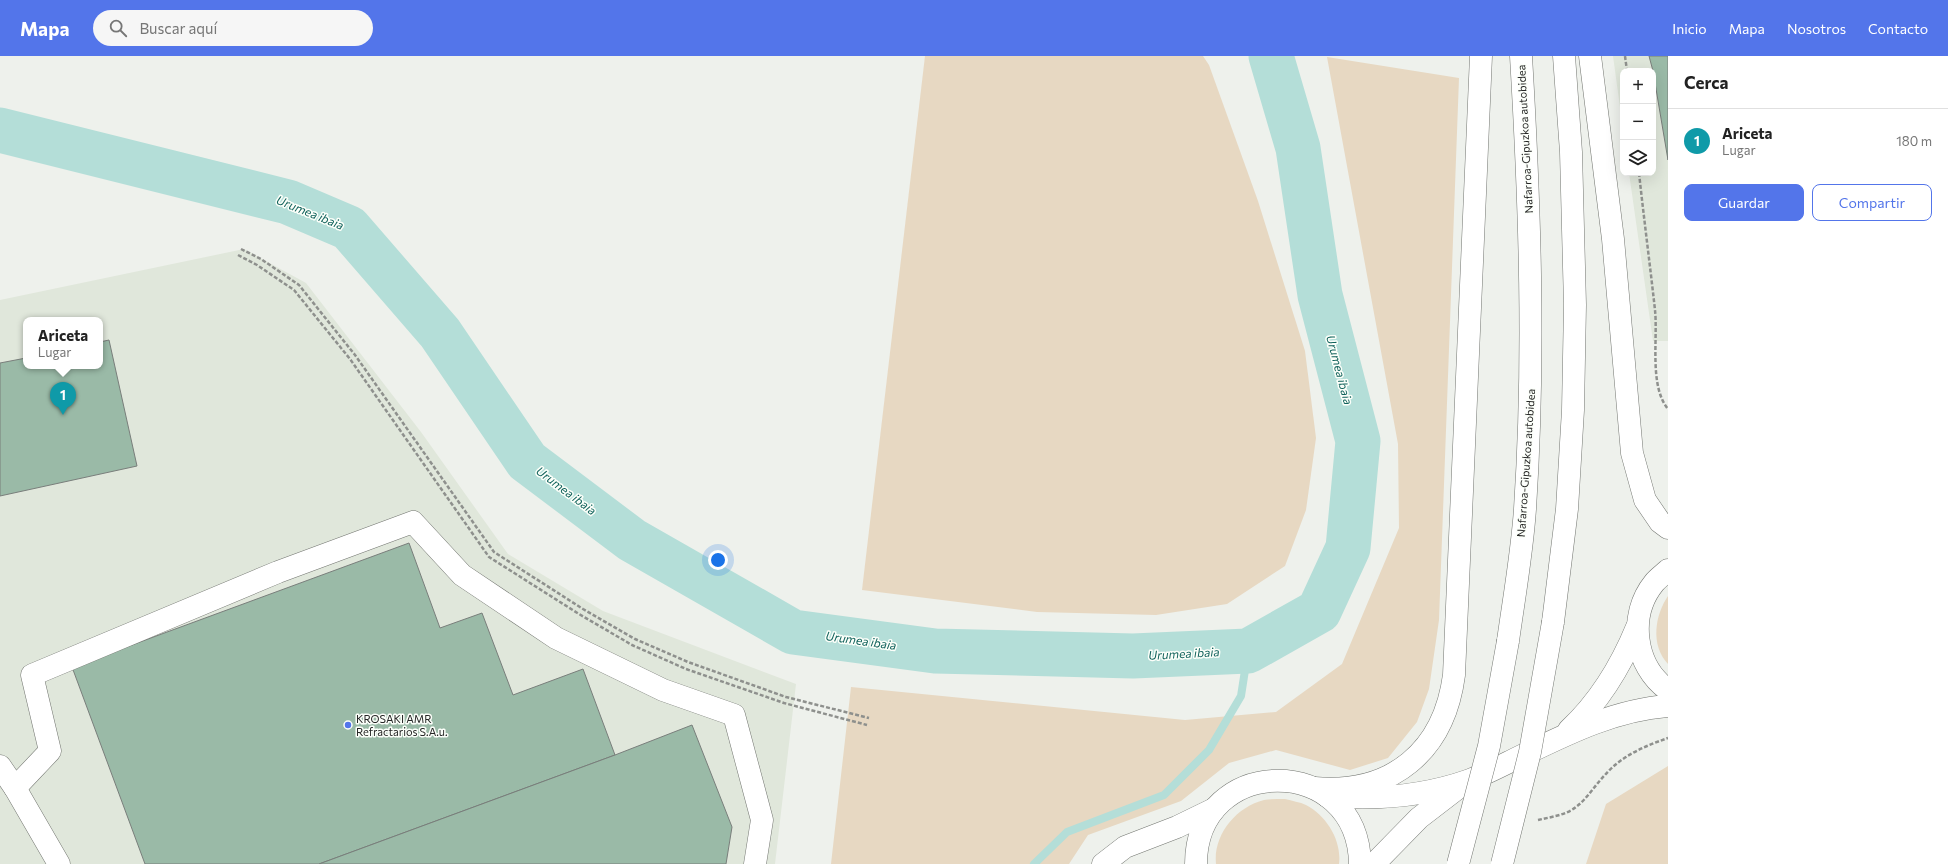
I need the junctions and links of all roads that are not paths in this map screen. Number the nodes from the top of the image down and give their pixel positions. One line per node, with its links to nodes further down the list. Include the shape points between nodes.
1 (1481, 56): 14 (main road, via 1451,695 1436,733 1408,764 1392,775 1373,783)
2 (1521, 56): 22 (main road, Nafarroa-Gipuzkoa autobidea, bridge, via 1532,298 1525,511 1508,641 1488,746)
3 (1564, 56): 23 (main road, bridge, via 1571,152 1575,305 1573,410 1567,508 1553,622 1530,752)
4 (1590, 56): 5 (main road, via 1614,239 1632,453 1645,500 1660,522)
5 (1668, 528)
6 (1668, 570): 7 (main road, via 1654,582 1642,603)
7 (1637, 627): 8 (main road, via 1639,648 1647,667); 10 (main road, via 1626,654 1607,686 1579,721)
8 (1668, 690)
9 (1668, 706): 10 (main road, via 1615,717)
10 (1562, 737): 12 (main road)
11 (0, 766): 13 (main road)
12 (1469, 781): 14 (main road, via 1422,794 1398,797 1375,798); 21 (main road, via 1419,818)
13 (16, 788): 16 (main road); 17 (main road, via 50,751 32,675 278,572 413,522 462,575 556,638 663,690 734,715 762,820)
14 (1321, 792): 15 (main road, via 1294,781 1272,780 1250,785 1231,794); 20 (main road, via 1341,809 1351,825 1358,844)
15 (1214, 809): 18 (main road, via 1177,827 1125,847); 19 (main road, via 1205,822 1199,838)
16 (59, 862)
17 (755, 864)
18 (1103, 864)
19 (1196, 864)
20 (1360, 864)
21 (1374, 864)
22 (1458, 864)
23 (1502, 864)

